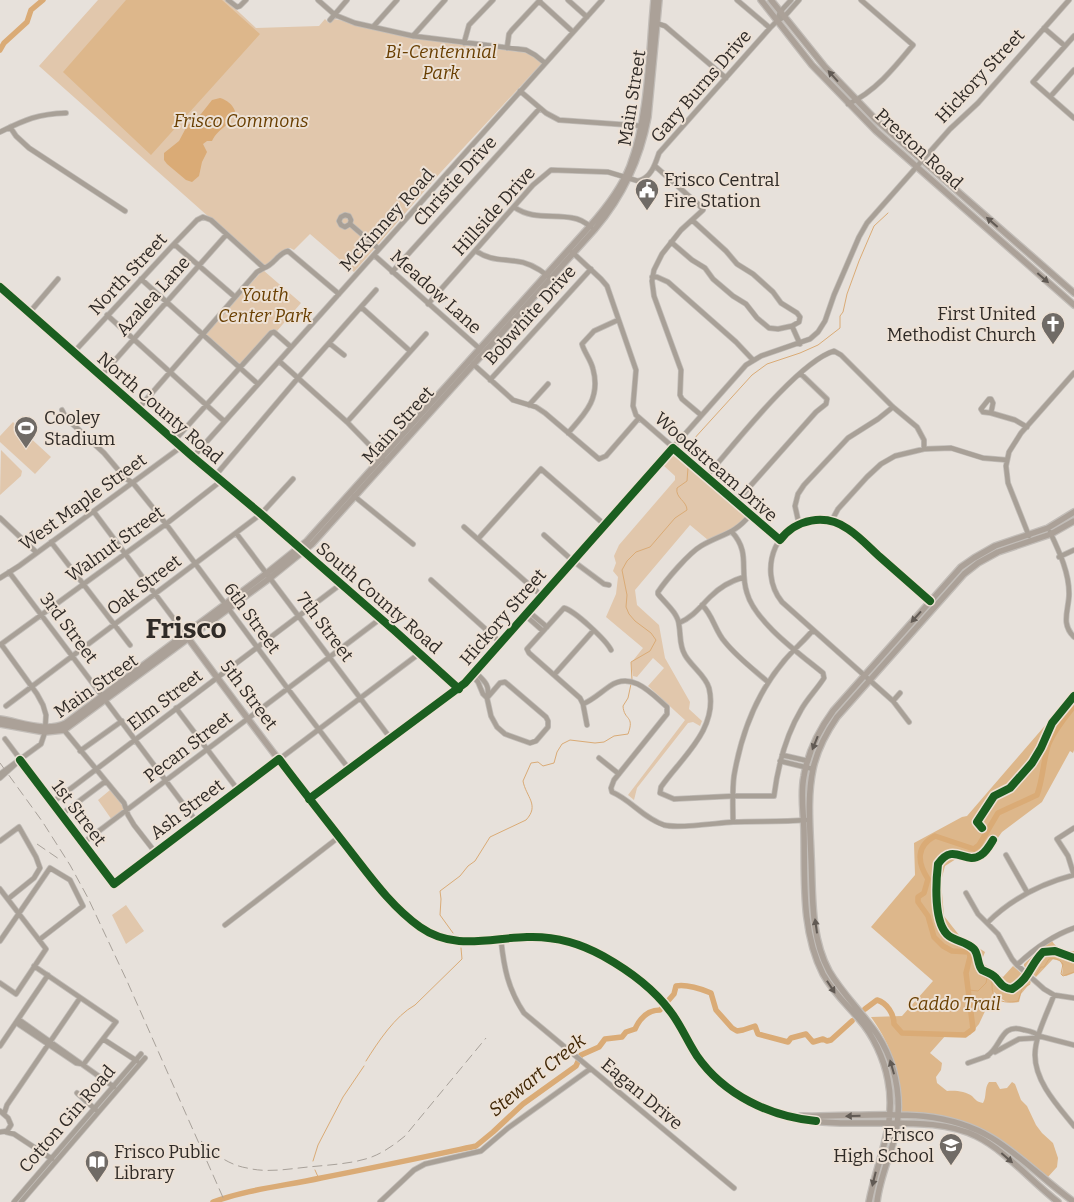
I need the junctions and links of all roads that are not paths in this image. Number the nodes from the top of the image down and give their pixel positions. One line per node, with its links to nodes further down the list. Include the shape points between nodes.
1 (228, 0): 18 (street, via 237,7)
2 (318, 0): 20 (street)
3 (347, 0): 20 (street)
4 (397, 0): 26 (street)
5 (445, 0): 30 (street)
6 (492, 0): 32 (street, via 469,25)
7 (568, 0): 22 (street)
8 (601, 0): 22 (street, McKinney Road)
9 (654, 0): 25 (main road, Main Street)
10 (659, 0): 25 (main road, Main Street)
11 (737, 0): 27 (street)
12 (761, 0): 24 (main road, Preston Road)
13 (771, 0): 21 (main road, Preston Road)
14 (791, 0): 21 (street)
15 (799, 0): 21 (street)
16 (861, 0): 40 (street, via 913,45 887,75)
17 (1069, 0): 28 (street, Hickory Street)
18 (245, 1)
19 (539, 1): 29 (street); 34 (street, via 509,34)
20 (335, 15): 23 (street); 26 (street)
21 (782, 15): 24 (street, Gary Burns Drive); 40 (main road, Preston Road, one-way to 21)
22 (587, 17): 29 (street, McKinney Road)
23 (330, 20)
24 (777, 21): 27 (street, Gary Burns Drive); 41 (main road, Preston Road)
25 (654, 23): 37 (street, via 665,26); 45 (main road, Main Street)
26 (373, 27): 30 (street)
27 (770, 28): 37 (street, Gary Burns Drive)
28 (1044, 28): 33 (street); 48 (street, Hickory Street)
29 (573, 32): 35 (street, McKinney Road)
30 (413, 36): 32 (street)
31 (1074, 36): 33 (street)
32 (464, 43): 34 (street)
33 (1065, 46): 39 (street, via 1033,82)
34 (507, 48): 35 (street, via 529,51)
35 (545, 63): 38 (street, McKinney Road)
36 (1074, 70): 39 (street)
37 (726, 78): 49 (street, Gary Burns Drive, via 660,153)
38 (520, 91): 42 (street); 60 (street, McKinney Road)
39 (1050, 97): 44 (street)
40 (856, 100): 41 (street); 48 (main road, Preston Road)
41 (848, 104): 50 (main road, Preston Road)
42 (540, 108): 45 (street, via 552,118 567,122); 67 (street, Christie Drive)
43 (66, 113): 46 (street, via 41,115)
44 (1074, 118)
45 (643, 126): 51 (main road, Main Street)
46 (10, 127): 47 (street); 53 (street, via 29,148)
47 (0, 132)
48 (921, 161): 50 (street, Hickory Street); 74 (main road, Preston Road, one-way to 48)
49 (655, 166): 51 (street, Gary Burns Drive, via 643,180 638,182); 54 (street, via 702,208)
50 (916, 167): 79 (main road, Preston Road, one-way to 79); 90 (street, Hickory Street, via 867,223 822,327)
51 (627, 178): 52 (street, Hillside Drive, via 608,172 551,170); 56 (main road, Main Street, via 619,198)
52 (514, 207): 56 (street, via 534,215 573,218); 61 (street, Hillside Drive)
53 (125, 211)
54 (692, 220): 58 (street); 85 (street, via 737,264 773,292 781,303 797,312 800,319)
55 (350, 224): 60 (street)
56 (592, 228): 62 (main road, Main Street)
57 (226, 234): 59 (street, North Street, via 203,217); 64 (street, Azalea Lane); 65 (street)
58 (671, 242): 69 (street); 85 (street, via 705,268 732,296 749,306 766,326 775,330)
59 (174, 244): 64 (street); 71 (street, North Street)
60 (379, 249): 63 (street, McKinney Road)
61 (476, 251): 68 (street, via 492,259 525,262); 78 (street, Hillside Drive)
62 (571, 251): 66 (street, Woodstream Drive); 68 (main road, Main Street)
63 (374, 255): 67 (street, Meadow Lane); 75 (street, McKinney Road)
64 (199, 266): 76 (street); 77 (street, Azalea Lane)
65 (264, 268): 75 (street, via 288,250); 76 (street)
66 (590, 268): 84 (street, Woodstream Drive, via 607,286); 105 (street, Bobwhite Drive)
67 (392, 272): 78 (street, Meadow Lane)
68 (548, 276): 82 (main road, Main Street)
69 (652, 277): 96 (street, via 668,282); 114 (street, via 654,296 680,370 680,395)
70 (58, 279): 81 (street)
71 (142, 279): 77 (street); 83 (street, North Street)
72 (0, 287): 81 (street, North County Road)
73 (376, 290): 80 (street)
74 (1074, 293)
75 (339, 294): 91 (street, McKinney Road)
76 (235, 297): 86 (street)
77 (167, 301): 86 (street); 88 (street, Azalea Lane)
78 (428, 304): 92 (street, Meadow Lane)
79 (1074, 304)
80 (361, 307): 89 (street); 93 (street)
81 (28, 313): 94 (street, North County Road)
82 (515, 313): 92 (main road, Main Street); 98 (main road, Main Street)
83 (107, 315): 88 (street); 94 (street, North Street)
84 (618, 320): 115 (street, Woodstream Drive, via 636,370 633,406); 119 (street, via 594,331 582,344 593,368 594,386 588,411)
85 (792, 326): 90 (street)
86 (203, 334): 99 (street); 100 (street)
87 (426, 334): 93 (street)
88 (133, 339): 100 (street); 103 (street, Azalea Lane)
89 (329, 343): 95 (street); 104 (street)
90 (800, 344): 96 (street, Hickory Street)
91 (291, 347): 97 (street, McKinney Road); 99 (street, via 274,332)
92 (480, 349): 98 (main road, Main Street)
93 (410, 351): 117 (street)
94 (74, 352): 103 (street, North County Road)
95 (344, 355)
96 (753, 360): 114 (street, Hickory Street)
97 (279, 361): 104 (street); 106 (street, McKinney Road)
98 (471, 363): 105 (street); 125 (main road, Main Street)
99 (240, 367): 106 (street); 108 (street)
100 (169, 371): 108 (street); 111 (street)
101 (1074, 373): 118 (street)
102 (801, 374): 110 (street, via 834,351); 128 (street, via 767,407); 134 (street, via 827,399 826,404)
103 (101, 376): 111 (street, North County Road)
104 (298, 378): 117 (street); 127 (street)
105 (490, 380): 109 (street, via 513,400)
106 (258, 384): 116 (street, McKinney Road)
107 (548, 384): 109 (street)
108 (205, 404): 116 (street); 120 (street)
109 (529, 405): 119 (street, via 545,413)
110 (893, 406): 123 (street, via 917,426 924,440); 144 (street, via 848,438 804,485 795,506)
111 (138, 409): 120 (street, North County Road)
112 (62, 410): 131 (street, 6th Street, via 66,418 104,453 125,478)
113 (991, 413): 118 (street)
114 (701, 415): 122 (street, Hickory Street)
115 (639, 418): 119 (street, via 601,459); 122 (street, Woodstream Drive)
116 (224, 421): 124 (street, McKinney Road)
117 (347, 422): 125 (street)
118 (1027, 427): 126 (street, via 1011,446)
119 (568, 433)
120 (174, 441): 121 (street, North County Road)
121 (181, 447): 124 (street, North County Road); 131 (street, West Maple Street)
122 (673, 448): 128 (street, Woodstream Drive); 146 (street, Hickory Street)
123 (924, 449): 126 (street, via 951,448 983,458); 142 (street, via 895,456 880,464 852,492)
124 (193, 458): 127 (street, North County Road)
125 (384, 459): 132 (main road, Main Street)
126 (1007, 460): 153 (street, via 1008,483)
127 (215, 476): 130 (street, North County Road)
128 (706, 477): 134 (street, Woodstream Drive)
129 (293, 480): 137 (street, Oak Street)
130 (221, 481): 137 (street, North County Road); 143 (street, Walnut Street)
131 (133, 482): 135 (street, West Maple Street); 143 (street, 6th Street)
132 (353, 494): 133 (main road, Main Street); 140 (main road, Main Street); 156 (street)
133 (342, 502): 140 (main road); 145 (main road, Main Street)
134 (736, 502): 138 (street, Woodstream Drive)
135 (94, 512): 155 (street, West Maple Street); 160 (street, 5th Street)
136 (1074, 512): 148 (main road)
137 (260, 514): 150 (street, Oak Street); 157 (street, North County Road)
138 (750, 515): 149 (street); 154 (street, Woodstream Drive)
139 (0, 518): 159 (street)
140 (335, 518): 145 (main road, Main Street)
141 (1074, 521): 148 (main road)
142 (832, 522): 144 (street, via 814,520); 174 (street, via 848,529)
143 (166, 524): 160 (street, Walnut Street); 163 (street, 6th Street)
144 (799, 524): 154 (street)
145 (326, 525): 157 (main road, Main Street)
146 (605, 525): 152 (street, via 541,469); 162 (street, Hickory Street)
147 (464, 527): 152 (street)
148 (1050, 531): 153 (main road); 161 (street)
149 (732, 532): 166 (street, via 742,545); 181 (street, via 696,549 660,590 658,594)
150 (236, 533): 163 (street, Oak Street); 165 (street, 7th Street)
151 (544, 535): 162 (street)
152 (478, 539): 173 (street)
153 (1030, 539): 174 (main road, via 978,559 956,572)
154 (780, 540): 184 (street, Woodstream Drive, via 771,559 772,585 782,602)
155 (51, 542): 159 (street, West Maple Street); 169 (street)
156 (412, 544)
157 (302, 550): 165 (main road, Main Street); 170 (street, South County Road)
158 (1074, 550): 161 (street)
159 (36, 552): 164 (street, West Maple Street)
160 (125, 553): 169 (street, Walnut Street); 172 (street, 5th Street)
161 (1060, 557): 187 (street, via 1068,585 1066,627)
162 (573, 561): 171 (street); 173 (street, Hickory Street)
163 (195, 563): 172 (street, Oak Street); 176 (street, 6th Street)
164 (9, 572): 167 (street, West Maple Street); 178 (street, 3rd Street)
165 (269, 575): 176 (main road, Main Street); 179 (street, 7th Street)
166 (744, 577): 175 (street, via 728,582); 193 (street, via 747,595 759,614)
167 (0, 578)
168 (431, 580): 188 (street)
169 (83, 584): 178 (street, Walnut Street); 182 (street)
170 (341, 584): 179 (street, Elm Street); 180 (street, South County Road)
171 (609, 585)
172 (155, 594): 182 (street, Oak Street); 186 (street, 5th Street)
173 (542, 596): 177 (street, Hickory Street)
174 (932, 603): 199 (main road, one-way to 199); 201 (main road)
175 (702, 605): 181 (street, via 691,617); 202 (street, via 725,642)
176 (227, 606): 186 (main road, Main Street); 191 (street, 6th Street)
177 (527, 613): 183 (street); 188 (street, Hickory Street)
178 (42, 614): 189 (street, Walnut Street); 195 (street, 3rd Street)
179 (300, 616): 191 (street, Elm Street); 196 (street, 7th Street)
180 (380, 619): 194 (street, South County Road); 196 (street, Pecan Street)
181 (679, 623): 244 (street, via 685,657 709,687 710,705 700,737 662,785 660,793 674,799)
182 (114, 625): 190 (street); 195 (street, Oak Street)
183 (545, 629): 185 (street, via 564,608); 198 (street, via 528,653)
184 (813, 630): 193 (street); 199 (street, Woodstream Drive)
185 (593, 631): 192 (street); 198 (street)
186 (187, 636): 200 (main road, 5th Street); 209 (main road, Main Street)
187 (1074, 637)
188 (501, 643): 197 (street, Hickory Street)
189 (1, 645): 204 (street)
190 (130, 645)
191 (258, 648): 200 (street, Elm Street); 206 (street, 6th Street)
192 (610, 650)
193 (796, 650): 202 (street); 230 (street, via 824,678 802,709)
194 (420, 653): 207 (street, South County Road); 210 (street, Ash Street)
195 (72, 656): 204 (street, Oak Street); 209 (street, 3rd Street)
196 (330, 657): 206 (street, Pecan Street); 210 (street, 7th Street)
197 (474, 674): 203 (street); 205 (street); 207 (street, Hickory Street)
198 (554, 675): 213 (street)
199 (864, 675): 201 (street, Woodstream Drive); 235 (main road, one-way to 235, via 827,719 814,742)
200 (218, 678): 215 (street, Elm Street); 216 (main road, 5th Street)
201 (870, 680): 212 (street, Woodstream Drive); 235 (main road, via 830,727)
202 (768, 682): 244 (street, via 743,739 734,777)
203 (488, 685): 205 (street); 211 (street)
204 (32, 687): 214 (street, Oak Street); 223 (street, via 46,712)
205 (480, 687): 211 (street)
206 (288, 689): 216 (street, Pecan Street); 222 (street, 6th Street)
207 (459, 689): 227 (street, Hickory Street)
208 (900, 693): 212 (street)
209 (104, 697): 218 (street, 3rd Street); 223 (main road, Main Street, via 66,723); 224 (main road, Main Street)
210 (361, 698): 222 (street, Ash Street); 227 (street, 7th Street)
211 (487, 698): 211 (street, via 504,681 546,717 549,723 546,730 533,743 510,736 494,723)
212 (893, 701): 219 (street, Woodstream Drive)
213 (583, 704): 221 (street); 239 (street, via 611,685 626,681 637,682 667,707 668,711)
214 (6, 706)
215 (176, 708): 226 (street, Elm Street); 228 (street)
216 (248, 718): 228 (street, Pecan Street); 232 (main road, 5th Street)
217 (0, 719): 223 (main road, Main Street)
218 (122, 721): 226 (street, 3rd Street); 229 (street)
219 (909, 722)
220 (0, 724): 223 (main road, Main Street)
221 (587, 725)
222 (319, 729): 232 (street, Ash Street); 237 (street, 6th Street)
223 (45, 730): 224 (main road, Main Street); 233 (street, via 41,744)
224 (64, 730): 229 (street)
225 (5, 739): 233 (street, 1st Street)
226 (135, 739): 236 (street, Elm Street); 242 (street, 3rd Street)
227 (391, 739): 237 (street, Hickory Street)
228 (208, 750): 242 (street, Pecan Street); 243 (street)
229 (80, 751): 236 (street)
230 (782, 755): 234 (street); 235 (street)
231 (599, 758): 239 (street)
232 (279, 759): 243 (street, Ash Street); 245 (main road, 5th Street)
233 (20, 760): 238 (street); 240 (street); 246 (street, 1st Street)
234 (780, 761): 235 (street); 244 (street, via 774,796)
235 (810, 765): 249 (main road, via 802,794)
236 (97, 769): 241 (street); 246 (street, Elm Street)
237 (350, 770): 245 (street, Hickory Street)
238 (0, 774)
239 (619, 774): 251 (street, via 610,790 643,814 666,825)
240 (0, 778)
241 (106, 781): 247 (street, via 124,804); 248 (street)
242 (166, 781): 247 (street, Pecan Street); 250 (street, 3rd Street)
243 (238, 790): 250 (street, Ash Street)
244 (734, 796): 251 (street)
245 (309, 799): 253 (main road, 5th Street)
246 (53, 802): 248 (street, 1st Street)
247 (126, 812): 255 (street, Pecan Street); 256 (street)
248 (62, 814): 255 (street, 1st Street)
249 (807, 820): 251 (street); 259 (main road)
250 (196, 821): 256 (street, Ash Street)
251 (733, 822)
252 (1074, 828): 258 (street, via 1057,839 1068,856)
253 (339, 837): 267 (street); 270 (main road, 5th Street, via 387,897 426,931 467,942)
254 (0, 841): 264 (street, via 20,827 40,868 34,878)
255 (83, 843): 260 (street, 1st Street)
256 (155, 852): 260 (street, Ash Street)
257 (1006, 855): 262 (street)
258 (1074, 875): 262 (street)
259 (809, 879): 272 (main road, one-way to 259); 273 (main road, via 806,914)
260 (114, 884)
261 (0, 889): 264 (street)
262 (1027, 892): 266 (street, via 998,911)
263 (966, 893): 266 (street)
264 (8, 899): 265 (street)
265 (18, 914): 269 (street); 269 (street, via 50,868 70,880 83,906); 271 (street)
266 (987, 923): 274 (street, via 998,934)
267 (225, 926)
268 (1074, 928): 274 (street, via 1047,940)
269 (39, 940): 275 (street, via 46,949)
270 (501, 940): 298 (street, Eagan Drive, via 506,975 521,1009); 305 (main road, 5th Street, via 539,937 562,940 612,961 656,995 698,1057 724,1084 748,1101)
271 (0, 941)
272 (821, 951): 273 (main road); 291 (main road, via 836,982 873,1027)
273 (814, 952): 292 (main road, one-way to 292, via 830,986 860,1020)
274 (1017, 965): 278 (street)
275 (34, 966): 276 (street); 277 (street, via 16,994)
276 (48, 976): 279 (street); 281 (street)
277 (0, 983)
278 (1054, 995): 280 (street); 284 (street)
279 (80, 998): 287 (street, via 116,1022); 288 (street)
280 (1074, 998)
281 (17, 1021): 285 (street); 288 (street)
282 (1023, 1029): 284 (street); 286 (street, via 1021,1034); 294 (street, via 1006,1032)
283 (0, 1035): 285 (street)
284 (1039, 1036): 286 (street); 289 (street); 309 (street, via 1035,1054 1037,1072)
285 (5, 1038): 290 (street)
286 (1024, 1038): 294 (street)
287 (103, 1039): 295 (street); 297 (street)
288 (49, 1043): 297 (street); 302 (street)
289 (1074, 1045)
290 (0, 1046)
291 (886, 1050): 292 (main road); 304 (main road, one-way to 291, via 896,1084)
292 (879, 1052): 303 (main road, via 889,1087)
293 (143, 1056): 295 (street, Cotton Gin Road)
294 (987, 1056): 296 (street)
295 (138, 1062): 299 (street, Cotton Gin Road)
296 (968, 1063)
297 (83, 1065): 299 (street)
298 (590, 1069): 318 (street, Eagan Drive); 322 (street, via 481,1151 425,1164 414,1170)
299 (115, 1088): 301 (street, Cotton Gin Road)
300 (77, 1092): 301 (street)
301 (96, 1110): 315 (street, Cotton Gin Road)
302 (1, 1112): 311 (street, via 9,1120)
303 (890, 1115): 304 (main road); 305 (main road, one-way to 305); 307 (main road)
304 (898, 1115): 306 (main road); 308 (main road)
305 (786, 1116): 307 (main road, via 816,1121)
306 (950, 1120): 310 (main road); 316 (main road, via 992,1137)
307 (889, 1123): 308 (main road); 323 (main road, one-way to 323)
308 (897, 1123): 310 (main road); 324 (main road)
309 (1074, 1126)
310 (948, 1127): 317 (main road, one-way to 317, via 970,1133 990,1144)
311 (10, 1128): 313 (street); 314 (street)
312 (0, 1132): 313 (street)
313 (6, 1132): 314 (street)
314 (14, 1134): 315 (street)
315 (54, 1160): 319 (street, Cotton Gin Road)
316 (1034, 1171): 317 (main road); 326 (main road)
317 (1028, 1177): 325 (main road)
318 (734, 1188)
319 (25, 1193): 320 (street, Cotton Gin Road); 321 (street, Cotton Gin Road)
320 (14, 1202)
321 (21, 1202)
322 (380, 1202)
323 (869, 1202)
324 (877, 1202)
325 (1058, 1202)
326 (1074, 1202)

